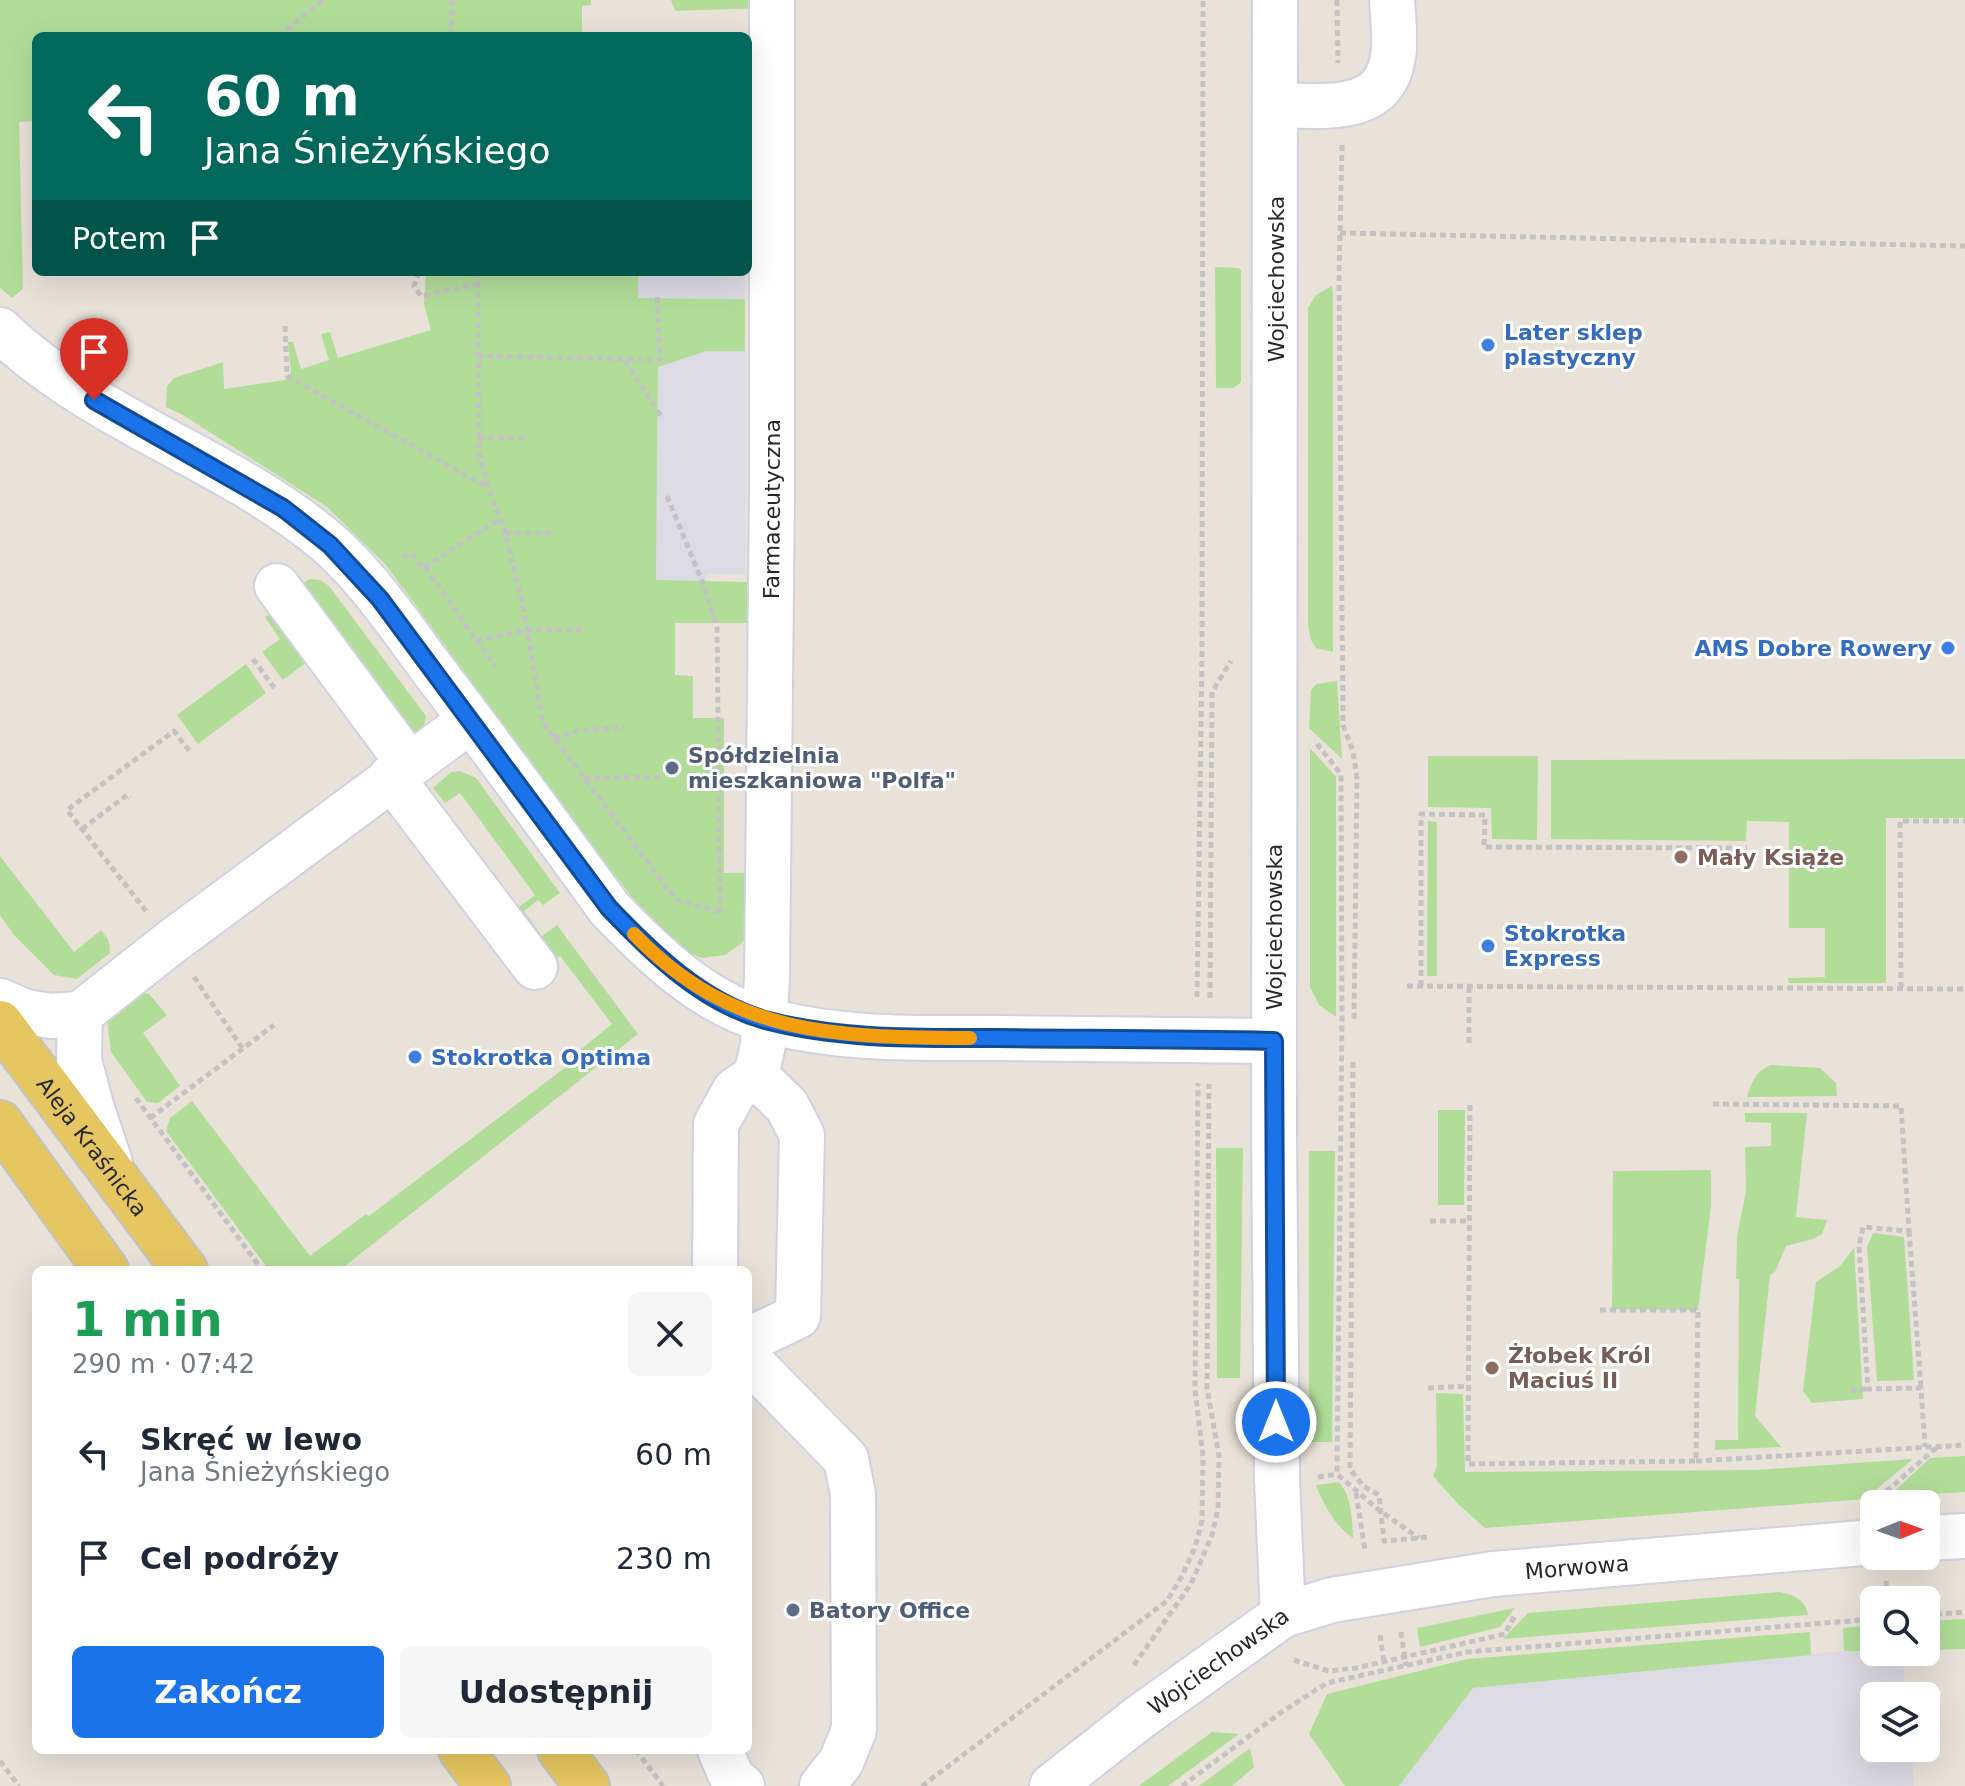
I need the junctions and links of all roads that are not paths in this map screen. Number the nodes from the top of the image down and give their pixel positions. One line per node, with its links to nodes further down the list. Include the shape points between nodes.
1 (772, 0): 12 (street, Farmaceutyczna, via 772,522)
2 (1275, 0): 4 (street, Wojciechowska)
3 (1392, 0): 4 (street, via 1394,54 1388,79 1374,94 1356,103)
4 (1275, 105): 14 (street, Wojciechowska)
5 (0, 330): 7 (street, via 27,356 94,400 319,534 380,599)
6 (277, 586): 8 (street)
7 (471, 720): 8 (street); 12 (street, via 609,908 651,952 686,980)
8 (400, 770): 9 (street); 11 (street)
9 (535, 967)
10 (0, 1001): 11 (street, via 25,1012)
11 (80, 1014): 17 (street, via 79,1060)
12 (764, 1020): 14 (street, via 844,1035); 15 (street, Farmaceutyczna)
13 (0, 1023): 17 (main road, Aleja Kraśnicka)
14 (1274, 1041): 26 (street, Wojciechowska)
15 (756, 1076): 20 (street, via 735,1090 716,1124); 21 (street, via 787,1106 802,1135 798,1316)
16 (0, 1123): 18 (main road)
17 (115, 1178): 19 (main road, Aleja Kraśnicka)
18 (103, 1266)
19 (182, 1266)
20 (715, 1266)
21 (752, 1338)
22 (752, 1363): 33 (street, via 846,1459 853,1494 854,1730 841,1762)
23 (1965, 1536): 24 (street)
24 (1940, 1537)
25 (1860, 1542): 26 (street, Morwowa, via 1465,1577 1332,1600)
26 (1283, 1615): 34 (street, Wojciechowska)
27 (464, 1754): 30 (main road)
28 (563, 1754): 31 (main road)
29 (722, 1754): 32 (street, via 732,1778)
30 (488, 1786)
31 (587, 1786)
32 (742, 1786)
33 (822, 1786)
34 (1052, 1786)

